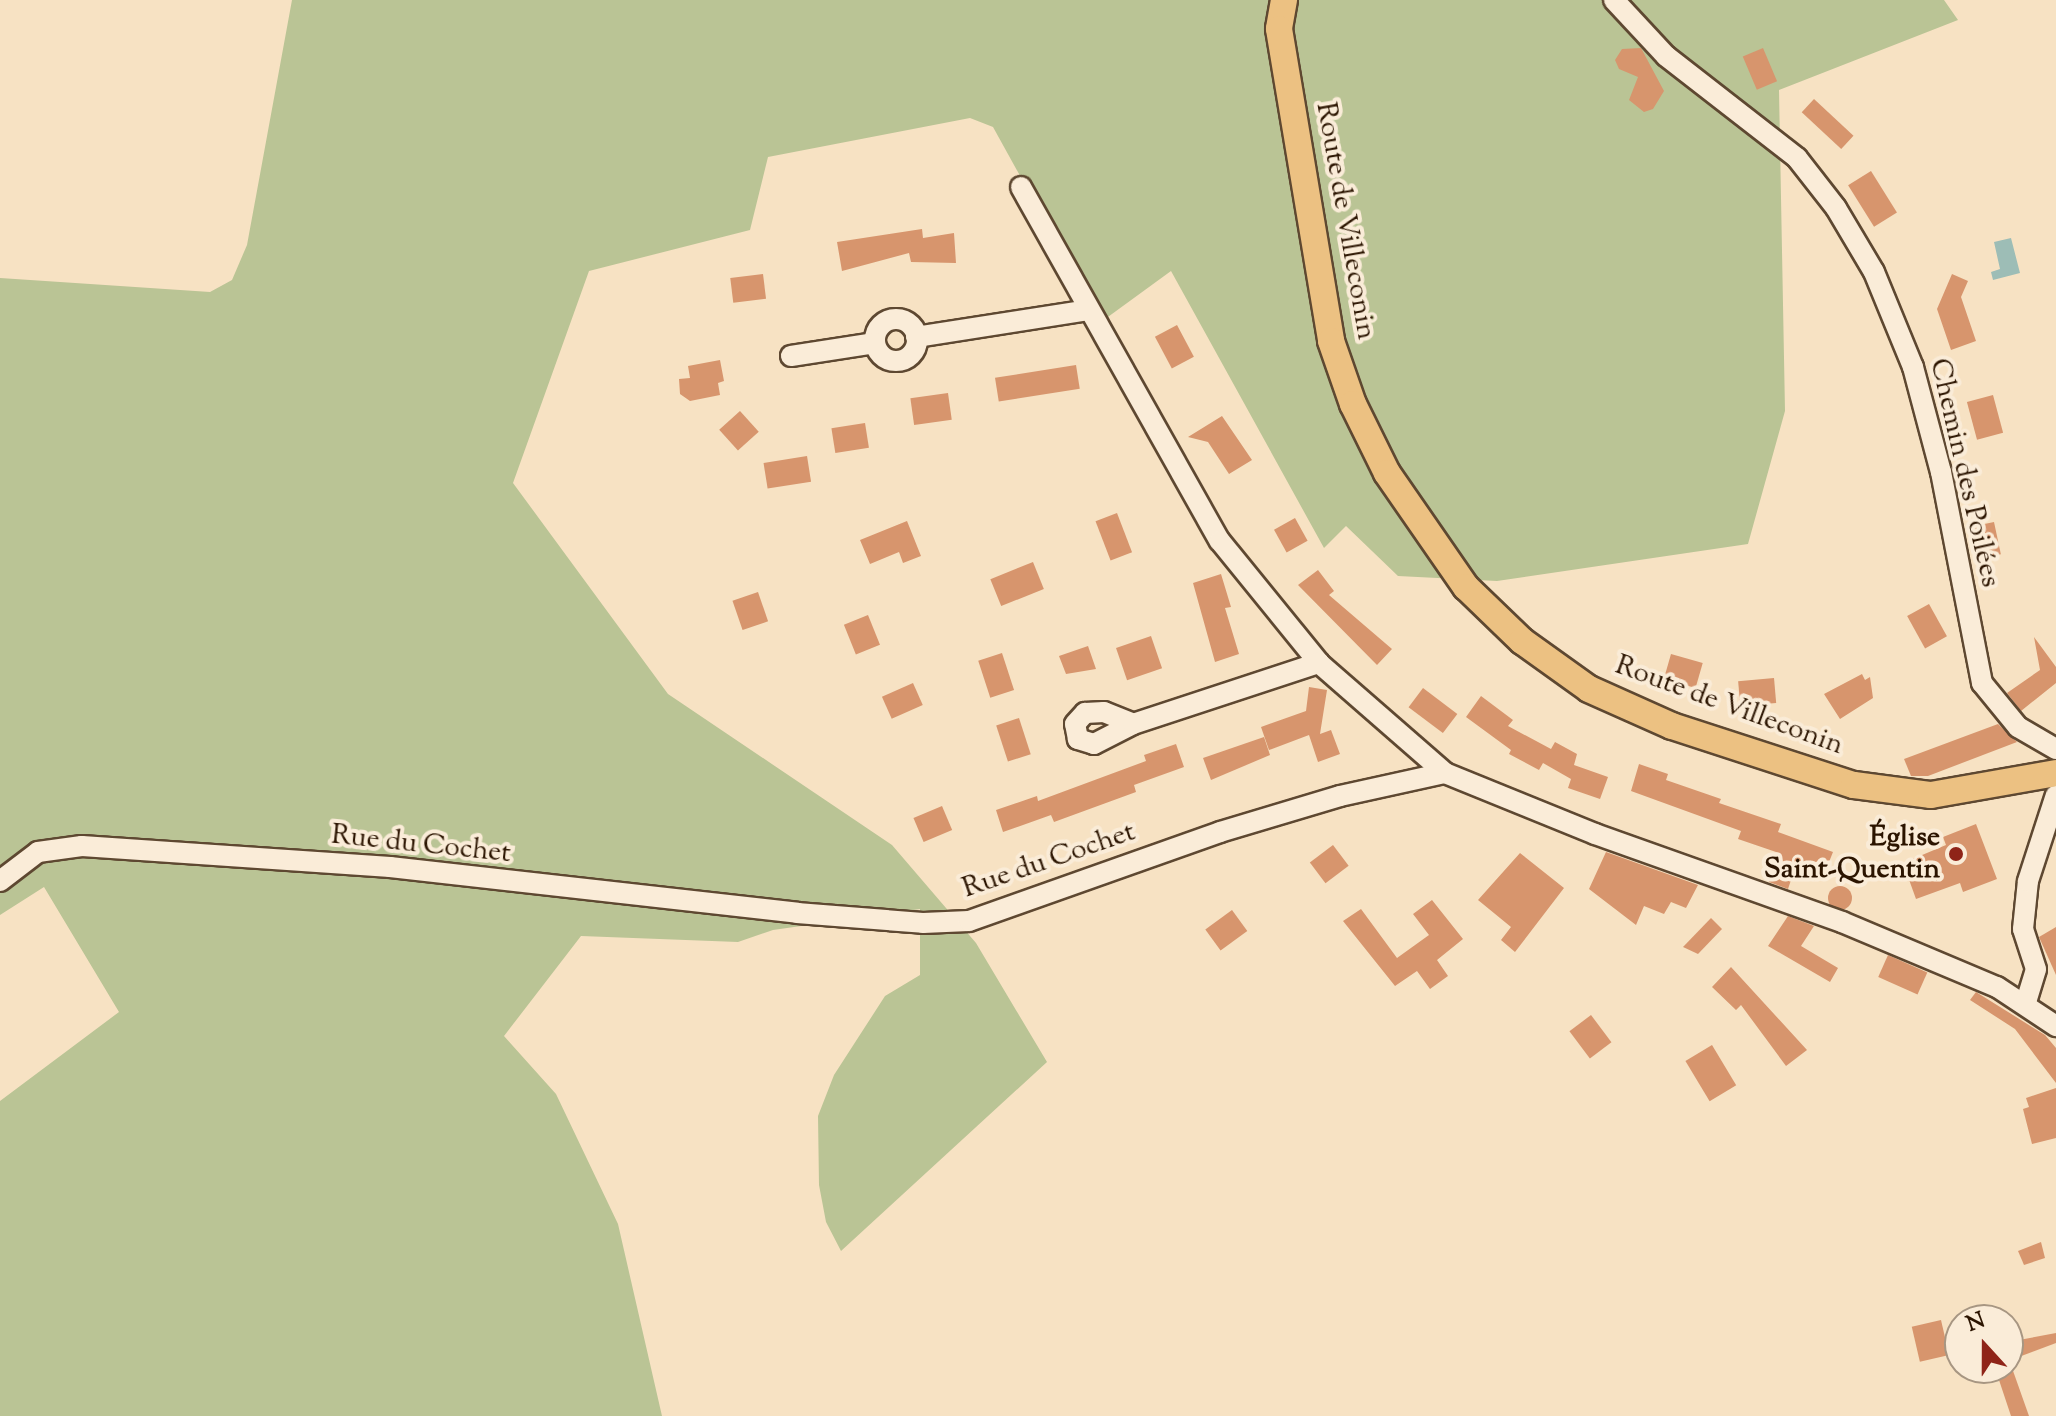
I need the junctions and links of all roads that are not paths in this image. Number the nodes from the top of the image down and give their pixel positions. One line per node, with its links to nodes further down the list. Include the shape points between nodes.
1 (1284, 0): 12 (main road, Route de Villeconin, via 1279,29 1331,341 1353,404 1387,473 1466,587 1522,641 1589,689 1672,726 1854,785 1931,795)
2 (1614, 0): 10 (street, Chemin des Poilées, via 1666,56 1797,158 1836,208 1874,272 1913,367 1933,442 1982,683 2018,727)
3 (1021, 187): 4 (street)
4 (1088, 310): 5 (street); 8 (street, via 1220,541)
5 (916, 337): 6 (street, via 913,351 895,360 882,356); 6 (street, via 906,322 893,319 877,330)
6 (875, 343): 7 (street)
7 (791, 356)
8 (1319, 663): 9 (street); 11 (street)
9 (1133, 724)
10 (2056, 749)
11 (1445, 773): 14 (street, Rue du Cochet, via 1340,796 1220,832 969,921 923,923 797,913 390,867 82,846 38,852); 15 (street, via 1595,834 1842,922)
12 (2056, 773)
13 (2055, 802): 15 (street, via 2028,881 2023,929 2036,969)
14 (0, 881)
15 (2026, 1002): 16 (street)
16 (2056, 1026)

